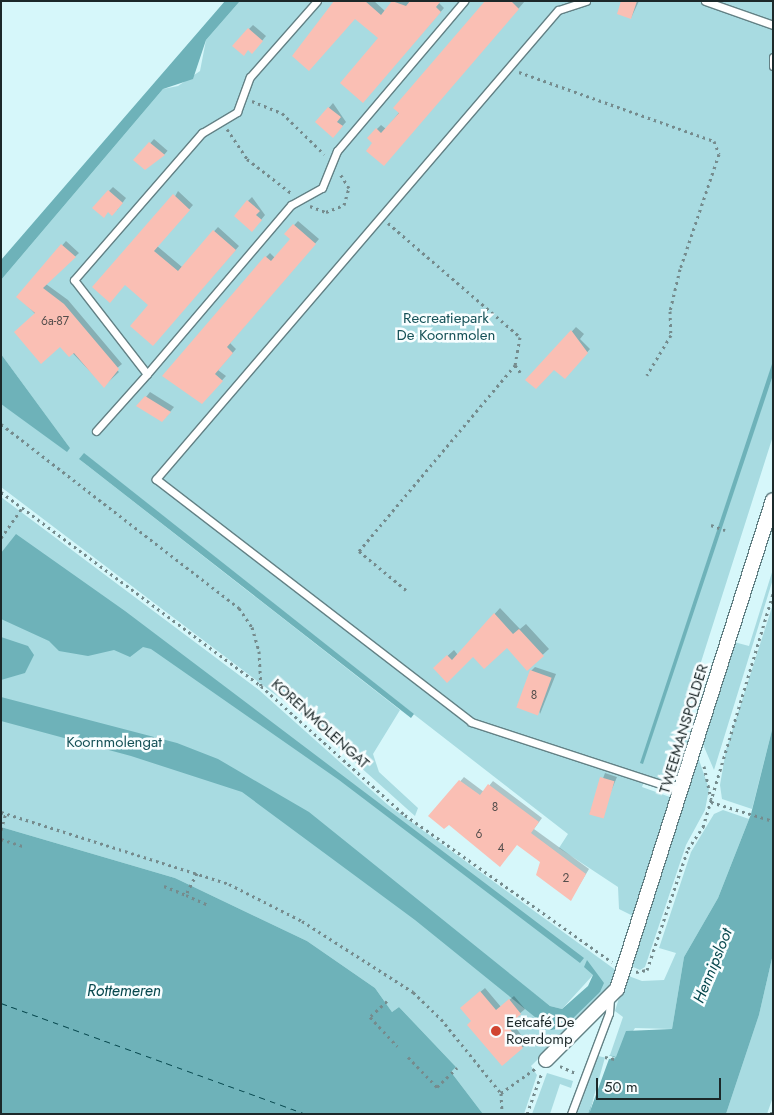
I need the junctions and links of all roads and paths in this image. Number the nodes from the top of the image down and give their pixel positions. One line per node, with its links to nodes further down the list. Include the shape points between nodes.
1 (317, 1): 9 (lane, via 250,77)
2 (464, 1): 11 (lane)
3 (586, 1): 8 (lane, via 558,10)
4 (705, 1): 5 (lane)
5 (773, 25)
6 (773, 57): 7 (lane)
7 (773, 66)
8 (508, 68): 13 (lane); 17 (path, via 714,141 719,154 680,269 670,312 670,335)
9 (244, 99): 10 (lane); 11 (path, via 282,113)
10 (224, 122): 12 (path, via 247,159); 16 (lane, via 206,129 74,280)
11 (331, 162): 12 (lane, via 322,188); 12 (path, via 349,188 344,205 326,212)
12 (299, 198): 16 (lane)
13 (379, 215): 14 (path, via 520,338); 30 (lane, via 156,479 471,722)
14 (515, 365): 15 (path); 26 (path, via 359,551)
15 (520, 372)
16 (147, 374): 19 (lane)
17 (647, 375)
18 (1, 424): 28 (path, via 239,608 252,627 259,650)
19 (96, 431)
20 (1, 492): 22 (path, KORENMOLENGAT)
21 (773, 500): 29 (street, TWEEMANSPOLDER)
22 (22, 508): 25 (path); 28 (path, KORENMOLENGAT)
23 (711, 525): 24 (path)
24 (725, 530)
25 (1, 538)
26 (406, 590)
27 (773, 593): 31 (path, via 724,747)
28 (261, 686): 41 (path, KORENMOLENGAT, via 399,810 602,957)
29 (696, 743): 30 (street, TWEEMANSPOLDER); 31 (path, via 711,785)
30 (682, 791): 41 (street, TWEEMANSPOLDER)
31 (711, 802): 33 (path); 41 (path, via 703,827 688,849 647,970 641,974)
32 (3, 812): 34 (path); 37 (path)
33 (773, 821)
34 (1, 830)
35 (1, 839): 36 (path)
36 (23, 846)
37 (197, 873): 39 (path); 50 (path, via 294,917 367,960 441,1020)
38 (164, 886): 39 (path)
39 (186, 895): 40 (path)
40 (208, 905)
41 (625, 968): 42 (street, TWEEMANSPOLDER)
42 (610, 997): 48 (street, TWEEMANSPOLDER); 55 (lane, via 609,1014)
43 (387, 1001): 44 (path, via 370,1017)
44 (397, 1046)
45 (408, 1057): 49 (path, via 437,1087)
46 (604, 1057): 47 (path)
47 (615, 1059)
48 (546, 1060): 50 (path); 54 (path)
49 (457, 1068)
50 (501, 1093): 52 (path)
51 (773, 1109): 56 (path)
52 (501, 1112): 53 (path)
53 (496, 1114)
54 (527, 1114)
55 (571, 1114)
56 (771, 1114)

